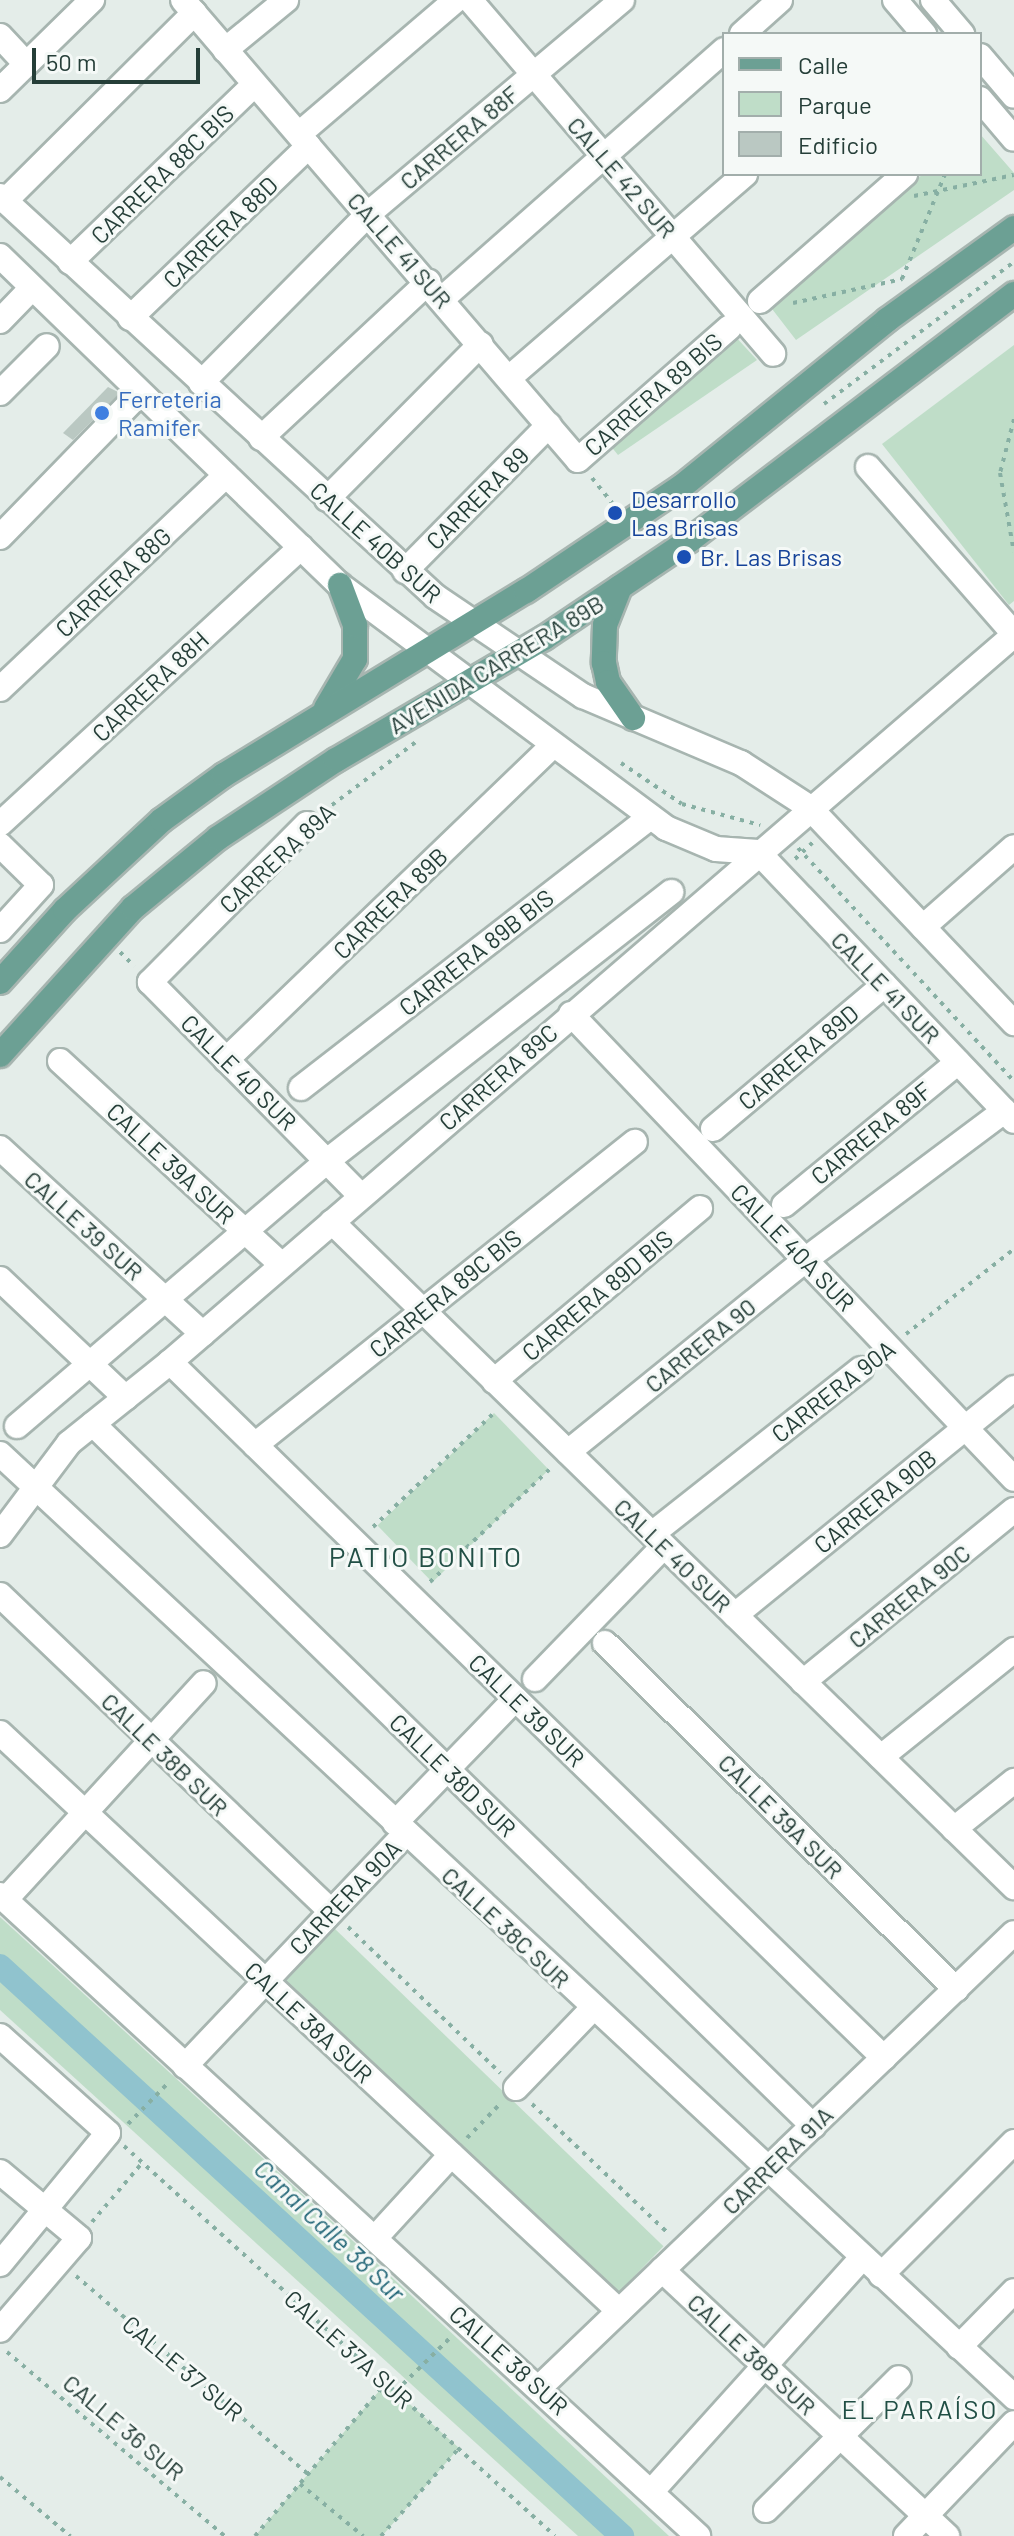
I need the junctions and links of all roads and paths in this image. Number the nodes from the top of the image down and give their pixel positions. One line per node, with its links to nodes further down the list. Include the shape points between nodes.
1 (92, 0): 17 (street)
2 (286, 0): 14 (street)
3 (456, 0): 24 (street, CARRERA 88D)
4 (470, 0): 18 (street, CALLE 42 SUR)
5 (622, 0): 18 (street, CARRERA 88F)
6 (780, 0): 11 (street)
7 (895, 0): 10 (street)
8 (933, 0): 12 (street)
9 (189, 7): 14 (street, CALLE 41 SUR); 31 (street)
10 (916, 31)
11 (744, 32)
12 (960, 32)
13 (0, 36): 17 (street)
14 (225, 50): 19 (street, CALLE 41 SUR)
15 (722, 52): 25 (street)
16 (982, 58): 21 (street)
17 (26, 64): 20 (street)
18 (534, 74): 25 (street, CALLE 42 SUR); 33 (street, CARRERA 88F)
19 (254, 85): 24 (street, CALLE 41 SUR); 37 (street, CARRERA 88C BIS)
20 (0, 90)
21 (1014, 96)
22 (982, 104): 23 (street)
23 (1014, 139)
24 (304, 140): 33 (street, CALLE 41 SUR); 42 (street, CARRERA 88D)
25 (604, 156): 35 (street, CALLE 42 SUR); 39 (street)
26 (1014, 175): 30 (path)
27 (743, 176): 35 (street)
28 (903, 176): 41 (street)
29 (944, 176): 30 (path)
30 (938, 191): 32 (path); 41 (path, via 902,279)
31 (2, 199): 37 (street, CALLE 40B SUR)
32 (900, 199)
33 (368, 214): 39 (street, CALLE 41 SUR); 49 (street, CARRERA 88F)
34 (1014, 228): 66 (main road, AVENIDA CARRERA 89B, via 887,320 681,487)
35 (673, 236): 47 (street, CALLE 42 SUR); 48 (street)
36 (0, 256): 38 (street, CALLE 40B SUR)
37 (70, 262): 42 (street, CALLE 40B SUR)
38 (32, 288): 43 (street); 51 (street, CALLE 40B SUR)
39 (436, 290): 45 (street, CALLE 41 SUR); 54 (street)
40 (1014, 294): 65 (main road, AVENIDA CARRERA 89B)
41 (771, 303)
42 (130, 318): 49 (street, CALLE 40B SUR)
43 (0, 321)
44 (729, 328): 55 (street, CARRERA 89 BIS)
45 (481, 344): 48 (street, CALLE 41 SUR); 58 (street)
46 (47, 346): 50 (street)
47 (773, 354)
48 (509, 378): 53 (street, CALLE 41 SUR)
49 (201, 383): 54 (street, CALLE 40B SUR)
50 (0, 393)
51 (140, 393): 57 (street, CALLE 40B SUR); 60 (street)
52 (1014, 419): 62 (path, via 1000,473)
53 (549, 425): 55 (street, CALLE 41 SUR); 63 (street, CARRERA 89)
54 (261, 438): 58 (street, CALLE 40B SUR)
55 (578, 460): 59 (path)
56 (868, 467): 67 (street)
57 (226, 475): 61 (street, CALLE 40B SUR); 71 (street, CARRERA 88G)
58 (327, 499): 63 (street, CALLE 40B SUR)
59 (612, 503)
60 (0, 537)
61 (301, 547): 64 (street, CALLE 40B SUR); 78 (street, CARRERA 88H)
62 (1014, 552)
63 (405, 571): 66 (street, CALLE 40B SUR)
64 (340, 585): 68 (street, CALLE 40B SUR); 72 (main road, via 355,625 355,659)
65 (620, 587): 69 (main road, AVENIDA CARRERA 89B); 73 (main road, via 605,625 604,663 608,682)
66 (473, 624): 68 (main road, AVENIDA CARRERA 89B); 69 (street, CALLE 40B SUR)
67 (1014, 634): 76 (street, CARRERA 89C)
68 (427, 652): 70 (street, CALLE 40B SUR); 72 (main road, AVENIDA CARRERA 89B)
69 (517, 654): 70 (main road, AVENIDA CARRERA 89B); 73 (street, CALLE 40B SUR, via 583,696)
70 (469, 683): 75 (street, CALLE 40B SUR); 93 (main road, AVENIDA CARRERA 89B, via 272,800 172,872)
71 (0, 689)
72 (320, 716): 88 (main road, AVENIDA CARRERA 89B, via 162,820 74,900)
73 (633, 718): 76 (street, CALLE 40B SUR, via 741,763)
74 (427, 734): 79 (path, CARRERA 89A)
75 (553, 745): 77 (street, CALLE 40B SUR); 94 (street, CARRERA 89B)
76 (809, 807): 83 (street, CARRERA 89C); 86 (street)
77 (650, 817): 83 (street, CALLE 40B SUR, via 716,849); 97 (street, CARRERA 89B BIS)
78 (0, 824)
79 (307, 824): 89 (street, CARRERA 89A)
80 (821, 835): 84 (path)
81 (0, 845): 87 (street, via 41,885)
82 (1014, 847): 86 (street)
83 (758, 852): 90 (street, CALLE 41 SUR); 92 (street, CARRERA 89C)
84 (795, 859)
85 (671, 892): 102 (street)
86 (923, 927): 91 (street)
87 (0, 930)
88 (0, 982)
89 (150, 982): 94 (street, CALLE 40 SUR)
90 (884, 985): 96 (street, CALLE 41 SUR); 99 (street, CARRERA 89D)
91 (1011, 1013)
92 (571, 1014): 103 (street, CARRERA 89C); 109 (street, CALLE 40A SUR)
93 (0, 1055)
94 (226, 1060): 102 (street, CALLE 40 SUR)
95 (60, 1061): 107 (street, CALLE 39A SUR)
96 (958, 1062): 98 (street, CALLE 41 SUR); 104 (street, CARRERA 89F)
97 (301, 1088)
98 (1009, 1116): 109 (street, CARRERA 90)
99 (713, 1129)
100 (635, 1142): 113 (street, CARRERA 89C BIS)
101 (0, 1148): 112 (street, CALLE 39 SUR)
102 (327, 1161): 103 (street, CALLE 40 SUR); 107 (street)
103 (361, 1196): 106 (street, CARRERA 89C)
104 (784, 1205)
105 (700, 1208): 120 (street, CARRERA 89D BIS)
106 (332, 1222): 110 (street, CARRERA 89C); 113 (street, CALLE 40 SUR)
107 (245, 1231): 110 (street, CALLE 39A SUR); 112 (street)
108 (1014, 1249): 115 (path, CARRERA 90A)
109 (805, 1260): 115 (street, CALLE 40A SUR); 126 (street, CARRERA 90)
110 (282, 1265): 114 (street, CARRERA 89C)
111 (0, 1279): 117 (street)
112 (166, 1300): 114 (street, CALLE 39 SUR); 117 (street)
113 (422, 1311): 120 (street, CALLE 40 SUR); 125 (street, CARRERA 89C BIS)
114 (203, 1334): 116 (street, CARRERA 89C)
115 (888, 1347): 124 (street, CALLE 40A SUR)
116 (170, 1362): 121 (street, CARRERA 89C); 125 (street, CALLE 39 SUR)
117 (90, 1364): 121 (street); 123 (street)
118 (861, 1369): 132 (street, CARRERA 90A)
119 (1014, 1388): 124 (street, CARRERA 90B)
120 (503, 1389): 126 (street, CALLE 40 SUR); 133 (path)
121 (126, 1398): 122 (street, CARRERA 89C)
122 (93, 1424): 129 (street, CARRERA 89C, via 59,1453); 146 (street, CALLE 38D SUR)
123 (17, 1426)
124 (965, 1428): 128 (street, CALLE 40A SUR); 136 (street, CARRERA 90B)
125 (255, 1445): 133 (street, CALLE 39 SUR)
126 (568, 1452): 132 (street, CALLE 40 SUR); 135 (path)
127 (0, 1454): 129 (street, CALLE 38C SUR)
128 (1014, 1479)
129 (34, 1487): 131 (street, CARRERA 89C); 149 (street, CALLE 38C SUR)
130 (1014, 1510): 140 (street, CARRERA 90C)
131 (0, 1535)
132 (658, 1540): 136 (street, CALLE 40 SUR); 139 (street, CARRERA 90A)
133 (356, 1544): 135 (street, CALLE 39 SUR)
134 (0, 1595): 144 (street, CALLE 38B SUR)
135 (413, 1599): 142 (street, CALLE 39 SUR)
136 (735, 1615): 140 (street, CALLE 40 SUR)
137 (605, 1643): 156 (street, CALLE 39A SUR)
138 (1014, 1650): 145 (street)
139 (535, 1679)
140 (803, 1682): 145 (street, CALLE 40 SUR)
141 (204, 1683): 144 (street)
142 (515, 1699): 146 (street, CARRERA 90A); 159 (street, CALLE 39 SUR)
143 (0, 1733): 148 (street, CALLE 38A SUR)
144 (151, 1740): 148 (street); 153 (street, CALLE 38B SUR)
145 (881, 1757): 150 (street, CALLE 40 SUR)
146 (447, 1770): 149 (street, CARRERA 90A); 162 (street, CALLE 38D SUR)
147 (1014, 1781): 150 (street)
148 (85, 1812): 152 (street); 155 (street, CALLE 38A SUR)
149 (400, 1828): 153 (street, CARRERA 90A); 157 (street, CALLE 38C SUR)
150 (954, 1829): 151 (street, CALLE 40 SUR)
151 (1014, 1887)
152 (2, 1897): 160 (street, CALLE 38 SUR)
153 (331, 1911): 155 (street, CARRERA 90A)
154 (1014, 1933): 156 (street, CARRERA 91A)
155 (265, 1981): 160 (street, CARRERA 90A); 165 (street, CALLE 38A SUR)
156 (956, 1989): 159 (street, CARRERA 91A)
157 (593, 2008): 161 (street); 166 (street, CALLE 38C SUR)
158 (0, 2036): 163 (street)
159 (884, 2058): 162 (street, CARRERA 91A)
160 (179, 2071): 163 (path); 170 (street, CALLE 38 SUR)
161 (516, 2088): 165 (path)
162 (813, 2126): 166 (street, CARRERA 91A)
163 (118, 2129): 168 (street)
164 (1014, 2142): 175 (street)
165 (451, 2155): 170 (street); 177 (street, CALLE 38A SUR)
166 (767, 2171): 171 (street, CALLE 38C SUR); 174 (street, CARRERA 91A)
167 (0, 2172): 168 (street)
168 (45, 2210): 169 (street); 173 (street)
169 (79, 2238): 172 (street); 184 (path, CALLE 37A SUR, via 142,2163)
170 (375, 2238): 185 (street, CALLE 38 SUR)
171 (862, 2258): 175 (street, CALLE 38C SUR); 182 (street)
172 (58, 2262): 178 (street); 191 (path, CALLE 37 SUR)
173 (0, 2264)
174 (662, 2270): 177 (street, CARRERA 91A); 182 (street, CALLE 38B SUR)
175 (881, 2275): 181 (street, CALLE 38C SUR)
176 (1014, 2291): 181 (street)
177 (619, 2311): 185 (street, CARRERA 91A)
178 (0, 2330)
179 (453, 2335): 186 (path)
180 (0, 2346): 198 (path, CALLE 36 SUR)
181 (959, 2347): 187 (street, CALLE 38C SUR)
182 (765, 2366): 189 (street, CALLE 38B SUR); 194 (street)
183 (899, 2378): 189 (street)
184 (386, 2383): 186 (path, CALLE 37A SUR); 191 (path)
185 (540, 2387): 194 (street, CALLE 38 SUR)
186 (396, 2391): 190 (path, CALLE 37A SUR)
187 (1014, 2397)
188 (1014, 2423): 196 (street)
189 (840, 2436): 195 (street); 196 (street, CALLE 38B SUR)
190 (459, 2448): 201 (path); 202 (path, CALLE 37A SUR)
191 (308, 2474): 193 (path)
192 (0, 2477): 197 (path)
193 (300, 2484): 199 (path); 200 (path)
194 (651, 2492): 203 (street, CALLE 38 SUR)
195 (766, 2510)
196 (925, 2516): 204 (street); 205 (street, CALLE 38B SUR)
197 (70, 2536)
198 (225, 2536)
199 (255, 2536)
200 (363, 2536)
201 (381, 2536)
202 (555, 2536)
203 (698, 2536)
204 (906, 2536)
205 (947, 2536)

